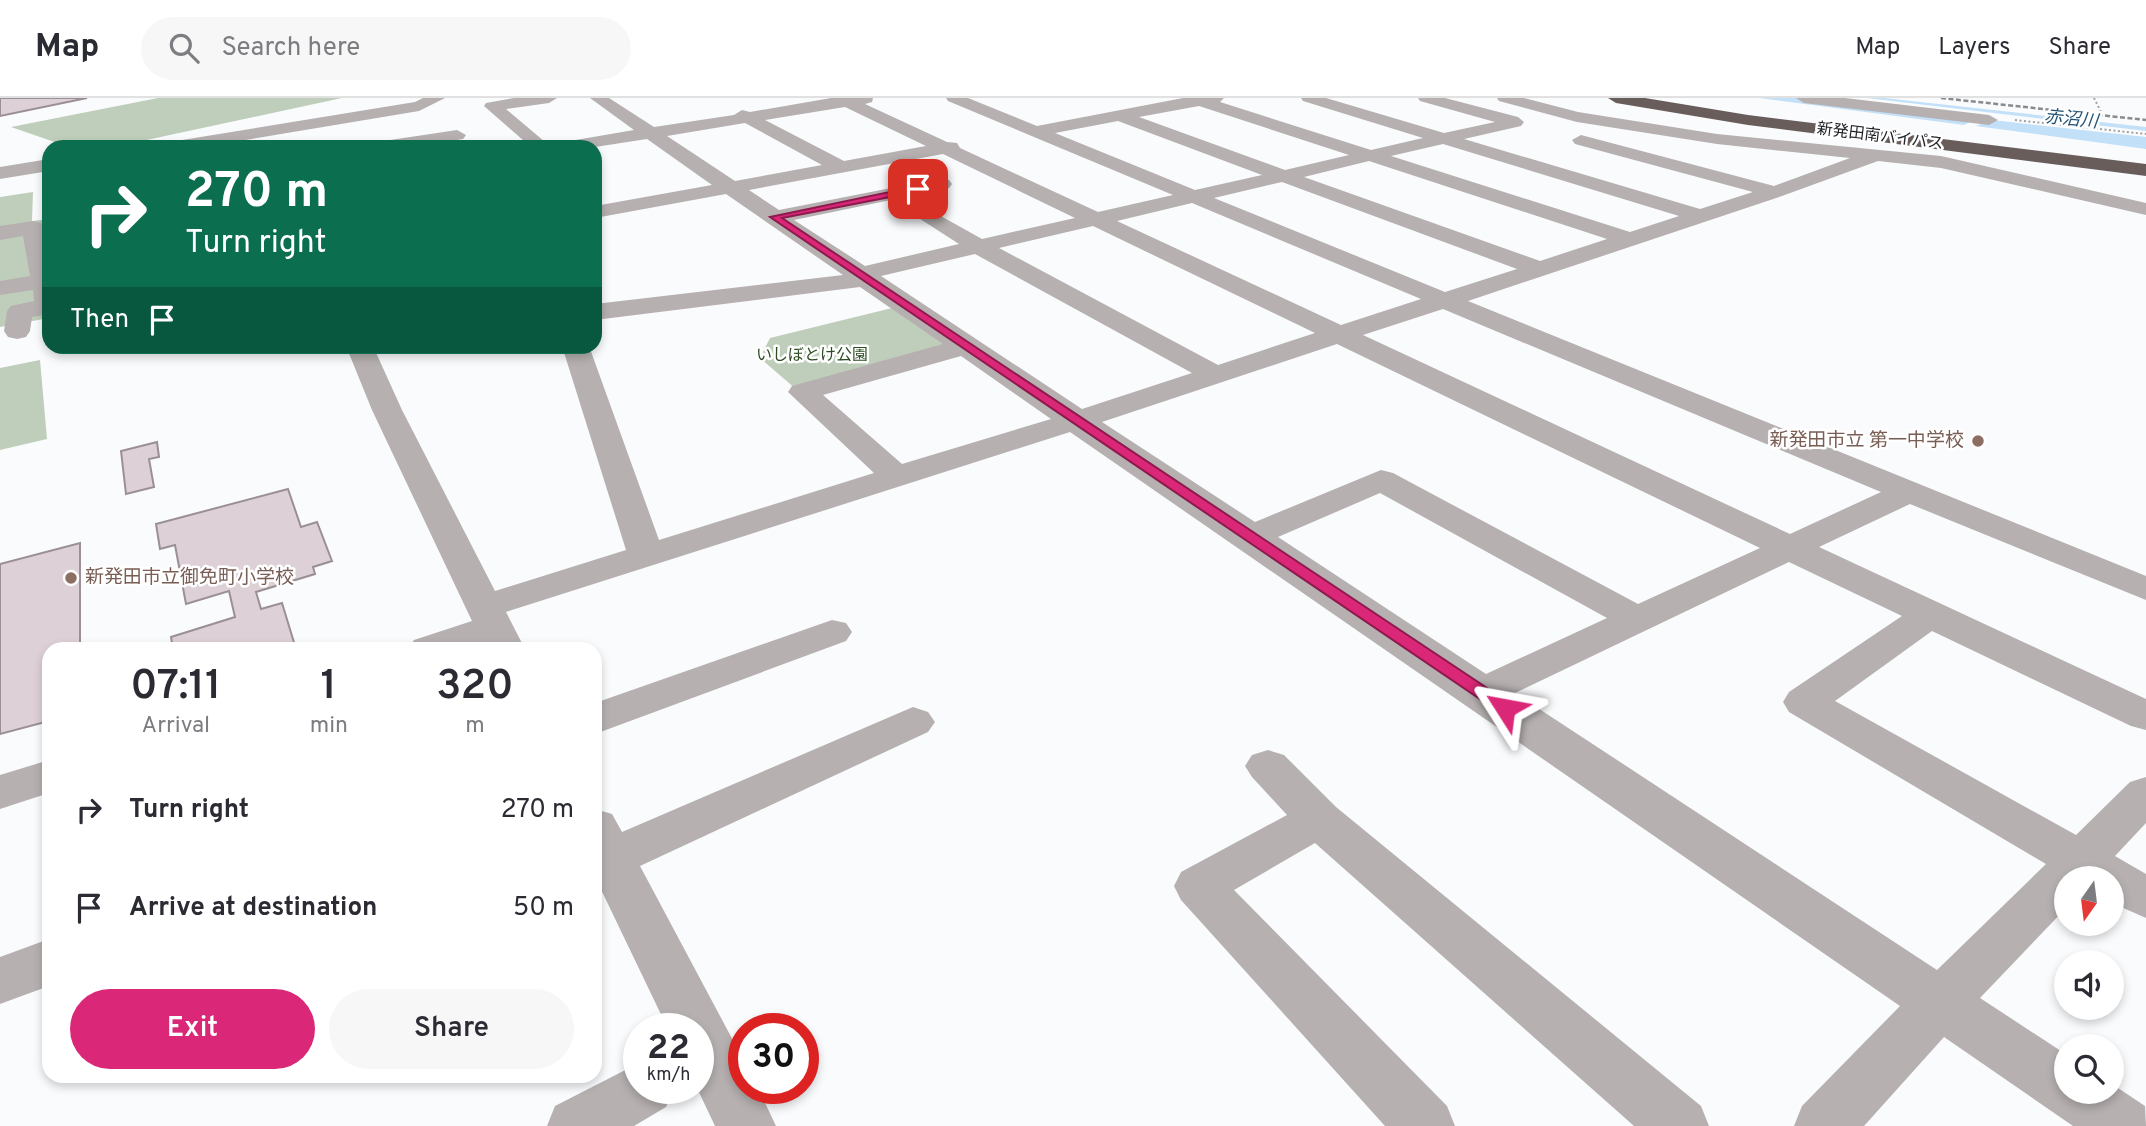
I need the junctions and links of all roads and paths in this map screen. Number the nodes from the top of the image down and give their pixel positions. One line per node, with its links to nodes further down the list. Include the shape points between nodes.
1 (437, 98): 28 (street, via 419,106)
2 (549, 98): 30 (street, via 492,106)
3 (598, 98): 22 (street)
4 (954, 98): 21 (street)
5 (1309, 98): 27 (street)
6 (1426, 98): 27 (street, via 1521,124)
7 (1505, 98): 33 (street, via 1634,127)
8 (1616, 98): 39 (highway, 新発田南バイパス, via 1760,122)
9 (1656, 98): 35 (highway, 新発田南バイパス)
10 (1804, 98): 20 (street)
11 (2094, 98): 16 (path)
12 (852, 99): 18 (street); 32 (street)
13 (1202, 99): 17 (street); 34 (street)
14 (1083, 103): 17 (street)
15 (725, 105): 18 (street)
16 (2102, 114)
17 (1119, 116): 21 (street); 41 (street)
18 (748, 118): 22 (street); 37 (street)
19 (2008, 119): 24 (path)
20 (1989, 120)
21 (1036, 131): 26 (street); 46 (street)
22 (650, 133): 31 (street); 44 (street)
23 (457, 135): 29 (street)
24 (2146, 135)
25 (1567, 136): 45 (street)
26 (997, 139)
27 (1446, 139): 34 (street); 51 (street)
28 (256, 140)
29 (424, 140)
30 (533, 140)
31 (602, 141)
32 (958, 146): 37 (street); 53 (street)
33 (1877, 155): 38 (street); 45 (street)
34 (1371, 156): 41 (street); 55 (street)
35 (2146, 162)
36 (42, 166): 40 (street)
37 (843, 168): 44 (street)
38 (1978, 170): 43 (street); 48 (street)
39 (2146, 170)
40 (0, 173)
41 (1286, 176): 46 (street); 57 (street)
42 (942, 184): 52 (street)
43 (2146, 184)
44 (732, 188): 49 (street); 52 (street)
45 (1774, 192): 51 (street)
46 (1197, 197): 53 (street); 61 (street)
47 (16, 207): 54 (street)
48 (2146, 209)
49 (602, 211)
50 (921, 211): 56 (street)
51 (1700, 216): 55 (street)
52 (775, 217): 58 (street)
53 (1097, 220): 56 (street); 66 (street)
54 (23, 231): 60 (street)
55 (1628, 239): 57 (street)
56 (979, 247): 58 (street); 70 (street)
57 (1537, 268): 61 (street)
58 (863, 277): 64 (street); 67 (street)
59 (0, 288): 62 (street)
60 (42, 288)
61 (1441, 299): 66 (street); 73 (street)
62 (42, 301)
63 (42, 307): 65 (street)
64 (602, 311)
65 (9, 333)
66 (1336, 333): 70 (street); 75 (street)
67 (967, 346): 71 (street); 72 (street, via 802,392)
68 (363, 354): 80 (street)
69 (578, 354): 76 (street)
70 (1214, 374): 71 (street)
71 (1077, 420): 72 (street); 74 (street)
72 (897, 477): 76 (street)
73 (1910, 491): 75 (street); 77 (street)
74 (1250, 537): 79 (street, via 1381,480); 83 (street)
75 (1790, 548): 78 (street); 79 (street)
76 (646, 555): 80 (street)
77 (2146, 589)
78 (1930, 614): 85 (street); 93 (street, via 1804,702)
79 (1637, 619): 83 (street)
80 (495, 627): 82 (street)
81 (832, 632): 84 (street)
82 (449, 642)
83 (1482, 692): 97 (street)
84 (602, 716)
85 (2146, 716)
86 (913, 722): 92 (street)
87 (1268, 766): 91 (street)
88 (42, 778): 89 (street)
89 (0, 792)
90 (2146, 794): 93 (street)
91 (1318, 819): 105 (street, via 1199,886); 106 (street)
92 (603, 843): 98 (street)
93 (2081, 861): 94 (street); 97 (street)
94 (2146, 898)
95 (42, 965): 96 (street)
96 (0, 981)
97 (1941, 1002): 100 (street); 107 (street)
98 (686, 1013)
99 (714, 1067): 104 (street)
100 (2054, 1079)
101 (623, 1100): 103 (street)
102 (2091, 1104): 108 (street)
103 (577, 1126)
104 (746, 1126)
105 (1425, 1126)
106 (1679, 1126)
107 (1824, 1126)
108 (2123, 1126)

